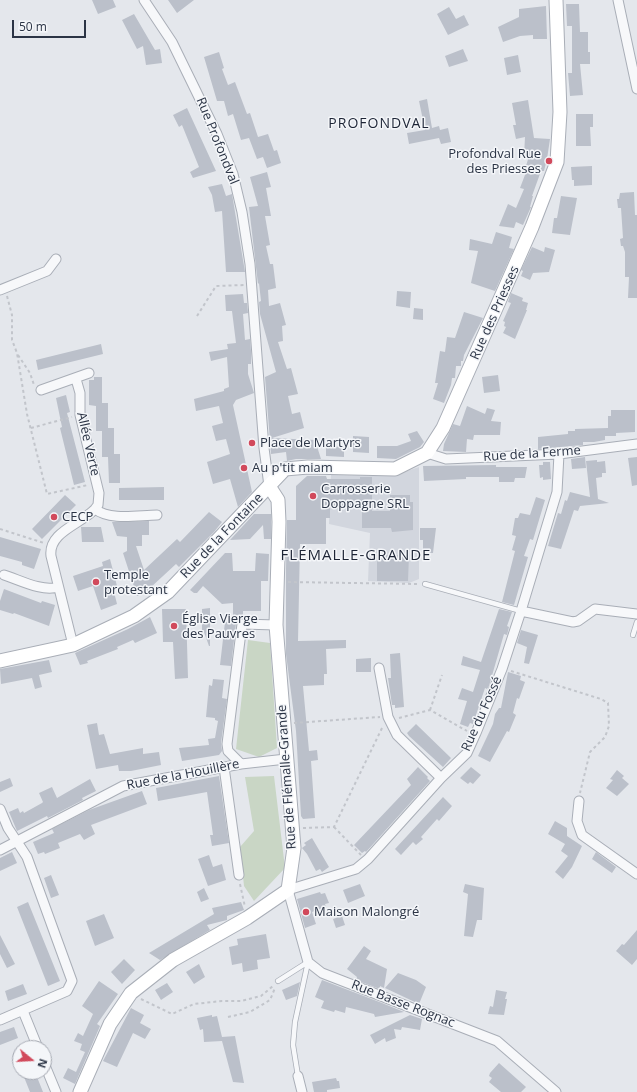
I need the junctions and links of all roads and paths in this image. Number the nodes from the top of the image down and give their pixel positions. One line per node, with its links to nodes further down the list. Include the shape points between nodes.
1 (144, 0): 6 (street, Rue Profondval, via 172,42 217,134 233,174 242,212)
2 (556, 0): 17 (street, Rue des Priesses, via 560,112 557,162 496,312 443,428)
3 (618, 0): 4 (street)
4 (637, 89)
5 (56, 259): 7 (street, via 47,271)
6 (251, 285): 8 (path, via 216,286); 20 (street, Rue Profondval, via 264,448)
7 (2, 289): 9 (path, via 12,315 12,340)
8 (197, 316)
9 (17, 353): 10 (path); 15 (path)
10 (30, 373)
11 (89, 373): 12 (street)
12 (76, 378): 13 (street); 14 (street, Allée Verte, via 80,393)
13 (41, 390)
14 (80, 415): 15 (path); 19 (street, Allée Verte)
15 (31, 428): 19 (path, via 47,494)
16 (637, 444): 18 (street, Rue de la Ferme)
17 (427, 453): 18 (street, Rue de la Ferme, via 446,459); 20 (street, via 395,469 285,469)
18 (559, 454): 29 (street, Rue du Fossé, via 557,492)
19 (97, 483): 21 (street, Allée Verte, via 99,500)
20 (270, 486): 26 (street, Rue de Flémalle-Grande, via 278,500); 34 (street, Rue de la Fontaine, via 168,592 134,616)
21 (95, 509): 22 (street, via 100,513 112,515); 24 (street)
22 (157, 515)
23 (0, 529): 24 (path)
24 (51, 545): 28 (street)
25 (4, 575): 28 (street, via 43,588)
26 (277, 582): 27 (path); 32 (street, Rue de Flémalle-Grande)
27 (425, 584): 29 (lane)
28 (58, 587): 34 (street)
29 (521, 612): 30 (street, via 573,622 595,609); 37 (street, Rue du Fossé)
30 (637, 614)
31 (637, 622): 33 (lane)
32 (276, 625): 41 (street, Rue de Flémalle-Grande); 44 (street, via 242,624 227,744 228,751)
33 (633, 635)
34 (73, 645): 35 (street, Rue de la Fontaine)
35 (0, 661)
36 (379, 668): 40 (street)
37 (502, 669): 42 (street, Rue du Fossé); 47 (path, via 608,703 609,726 605,737 590,752)
38 (442, 675): 39 (path)
39 (430, 710): 40 (path); 42 (path)
40 (389, 718): 41 (path, via 364,717); 46 (street, via 396,734); 49 (path)
41 (283, 724): 43 (street, Rue de Flémalle-Grande)
42 (475, 736): 46 (street, Rue du Fossé, via 466,753)
43 (286, 759): 44 (street, Rue de la Houillère); 50 (street, Rue de Flémalle-Grande)
44 (241, 764): 45 (street, Rue de la Houillère)
45 (224, 768): 51 (street, Rue de la Houillère, via 123,786); 55 (street)
46 (441, 778): 53 (street, Rue du Fossé)
47 (579, 801): 54 (street, via 576,821 582,835)
48 (0, 808): 51 (street)
49 (334, 827): 50 (path); 53 (path)
50 (292, 828): 56 (street, Rue de Flémalle-Grande, via 294,848)
51 (16, 842): 52 (street, Rue de la Houillère); 61 (street, via 27,857 72,981 67,991)
52 (0, 850)
53 (366, 861): 56 (street, Rue du Fossé, via 356,869)
54 (637, 874)
55 (239, 875): 57 (path)
56 (288, 890): 57 (street); 58 (street)
57 (247, 918): 60 (street, via 173,960)
58 (308, 962): 59 (lane); 65 (lane, via 295,1022 293,1045); 70 (street, Rue Basse Rognac, via 322,974 497,1041)
59 (278, 981): 60 (path, via 262,996 240,1001 194,1004 172,1014); 62 (path, via 270,1000 250,1012)
60 (131, 993): 68 (street, via 110,1024)
61 (23, 1011): 63 (street); 64 (street)
62 (228, 1017)
63 (0, 1020)
64 (35, 1040)
65 (298, 1076): 69 (street)
66 (51, 1080): 67 (street)
67 (56, 1092)
68 (80, 1092)
69 (302, 1092)
70 (556, 1092)

